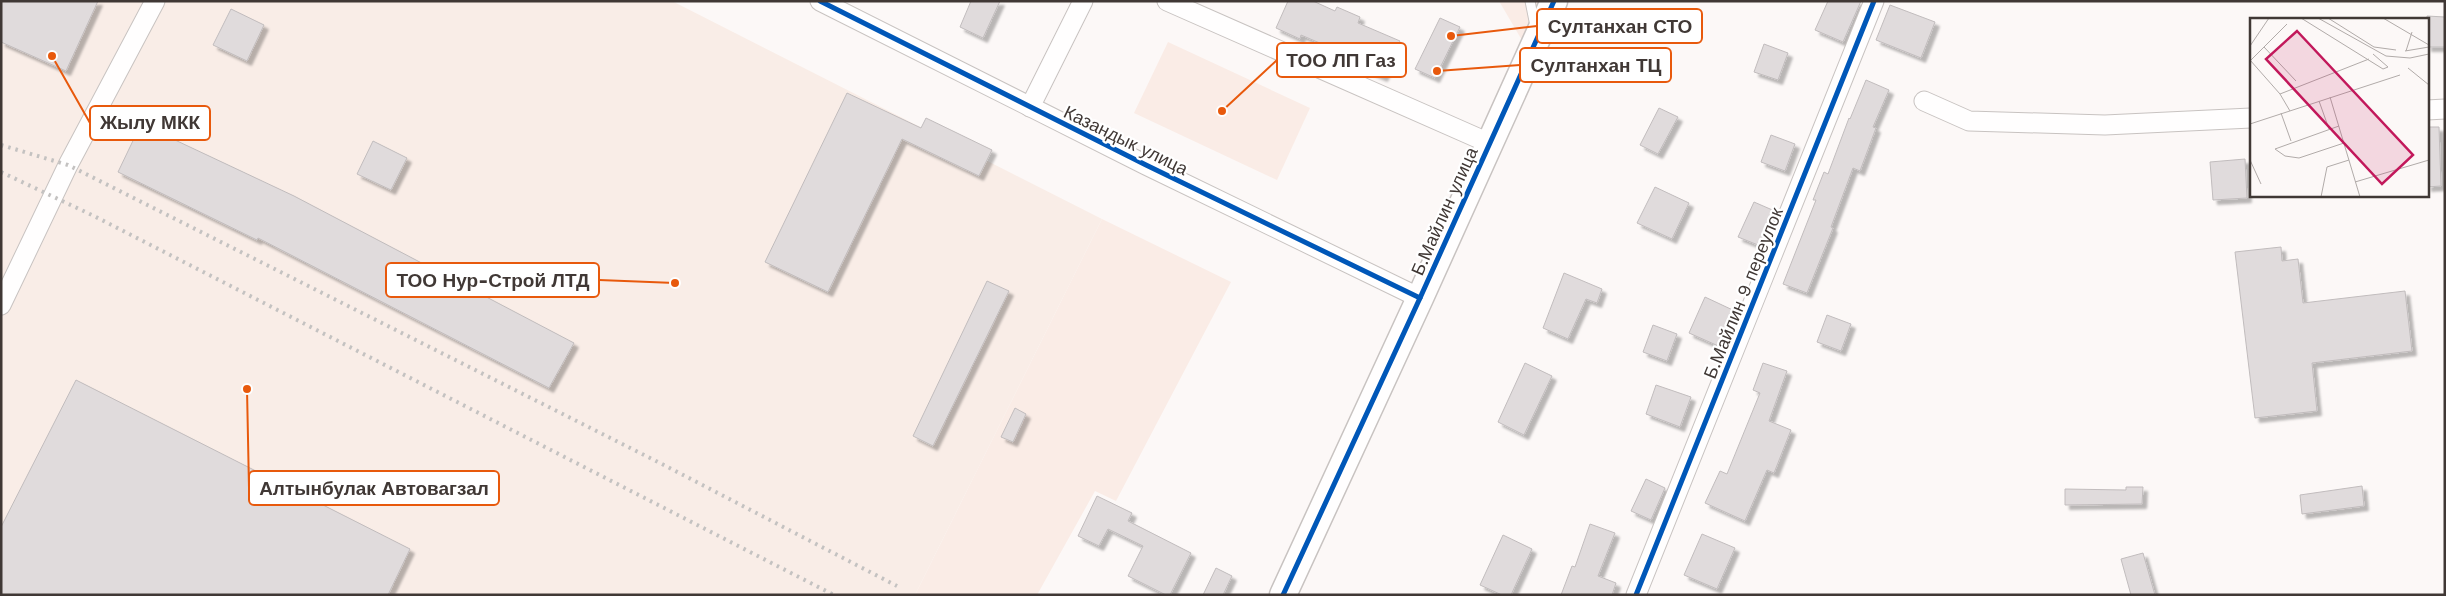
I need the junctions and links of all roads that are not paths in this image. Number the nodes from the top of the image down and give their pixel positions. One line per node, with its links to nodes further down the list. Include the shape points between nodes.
1 (155, 1): 16 (street, via 68,165)
2 (820, 1): 10 (street, Казандык улица)
3 (1083, 1): 10 (street)
4 (1167, 1): 14 (street)
5 (1530, 1): 8 (lane)
6 (1554, 1): 8 (street, Б.Майлин улица)
7 (1874, 1): 18 (street, Б.Майлин 9 переулок)
8 (1537, 38): 14 (street, Б.Майлин улица)
9 (1924, 101): 13 (street, via 1969,121 2105,125)
10 (1030, 107): 15 (street, Казандык улица)
11 (2445, 109): 12 (street)
12 (2428, 110)
13 (2250, 118)
14 (1490, 143): 15 (street, Б.Майлин улица)
15 (1420, 298): 17 (street, Б.Майлин улица)
16 (1, 305)
17 (1283, 595)
18 (1636, 595)

